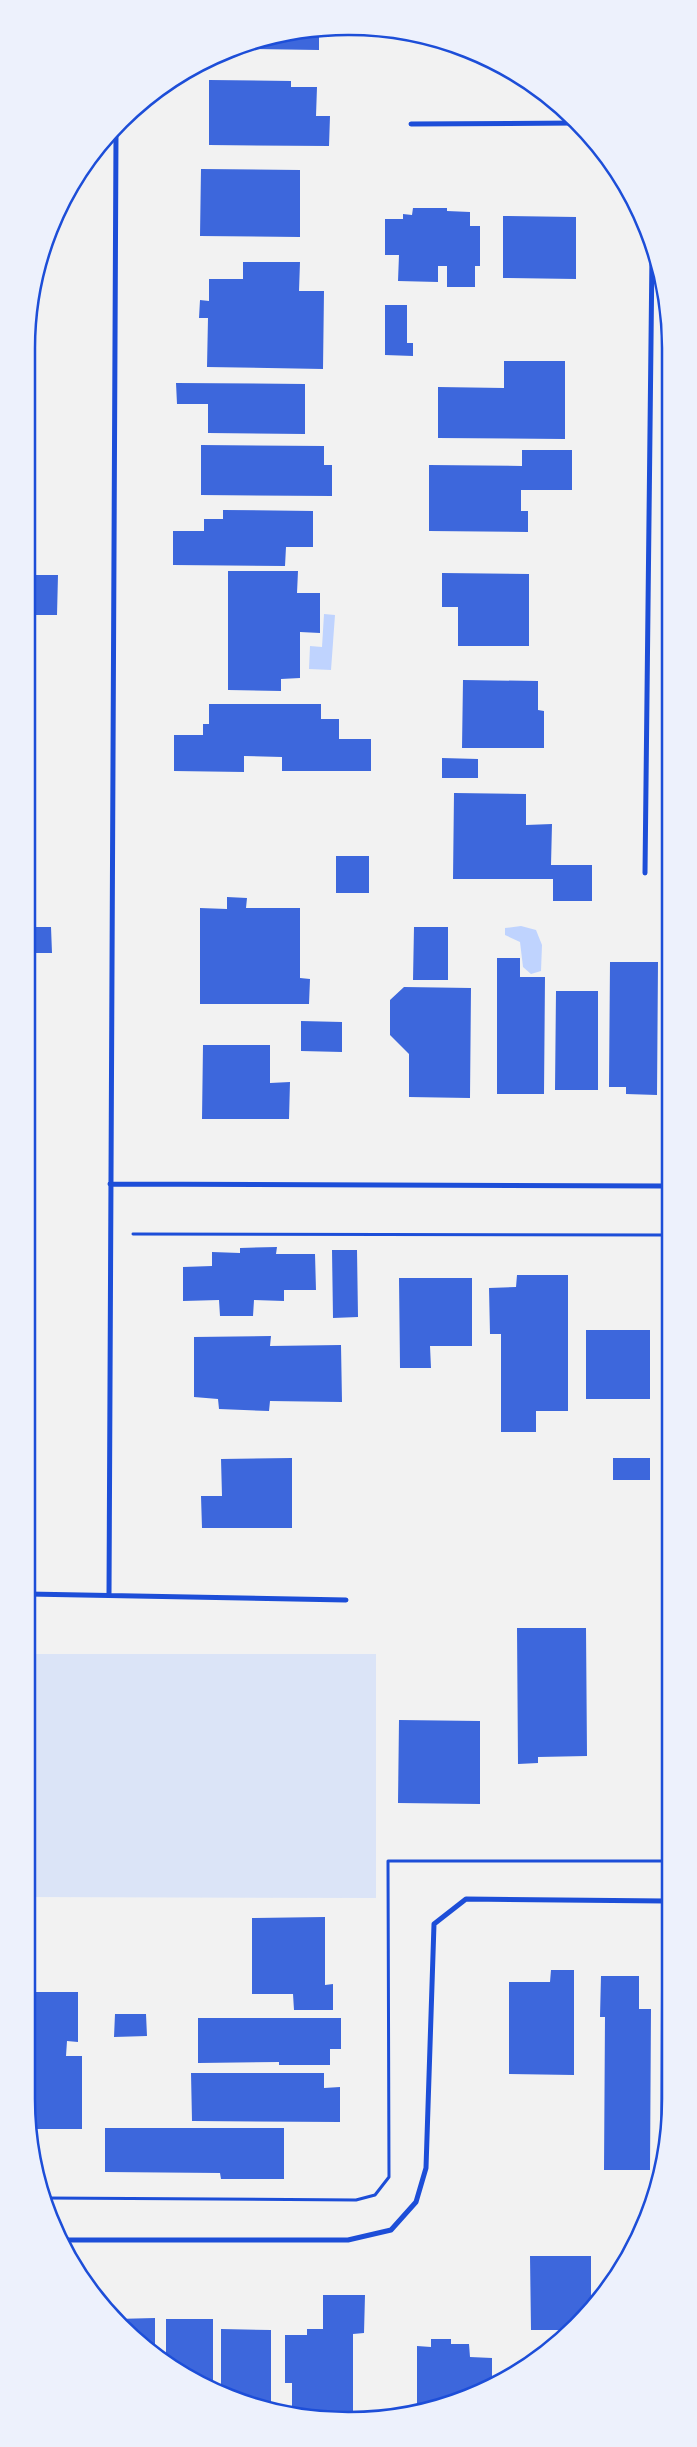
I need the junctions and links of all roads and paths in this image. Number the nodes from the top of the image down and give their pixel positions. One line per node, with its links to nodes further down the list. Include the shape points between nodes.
1 (566, 123): 2 (street)
2 (411, 124)
3 (116, 139): 6 (street)
4 (652, 270): 5 (street)
5 (645, 873)
6 (110, 1184): 7 (street); 11 (street)
7 (662, 1186)
8 (146, 1234): 9 (path)
9 (662, 1235)
10 (35, 1594): 11 (street)
11 (109, 1595): 12 (street)
12 (346, 1600)
13 (662, 1861): 15 (path, via 388,1860 389,2177 375,2195 356,2200)
14 (662, 1901): 16 (street, via 466,1899 434,1924 426,2168 416,2202 391,2230 348,2240)
15 (52, 2198)
16 (69, 2240)

